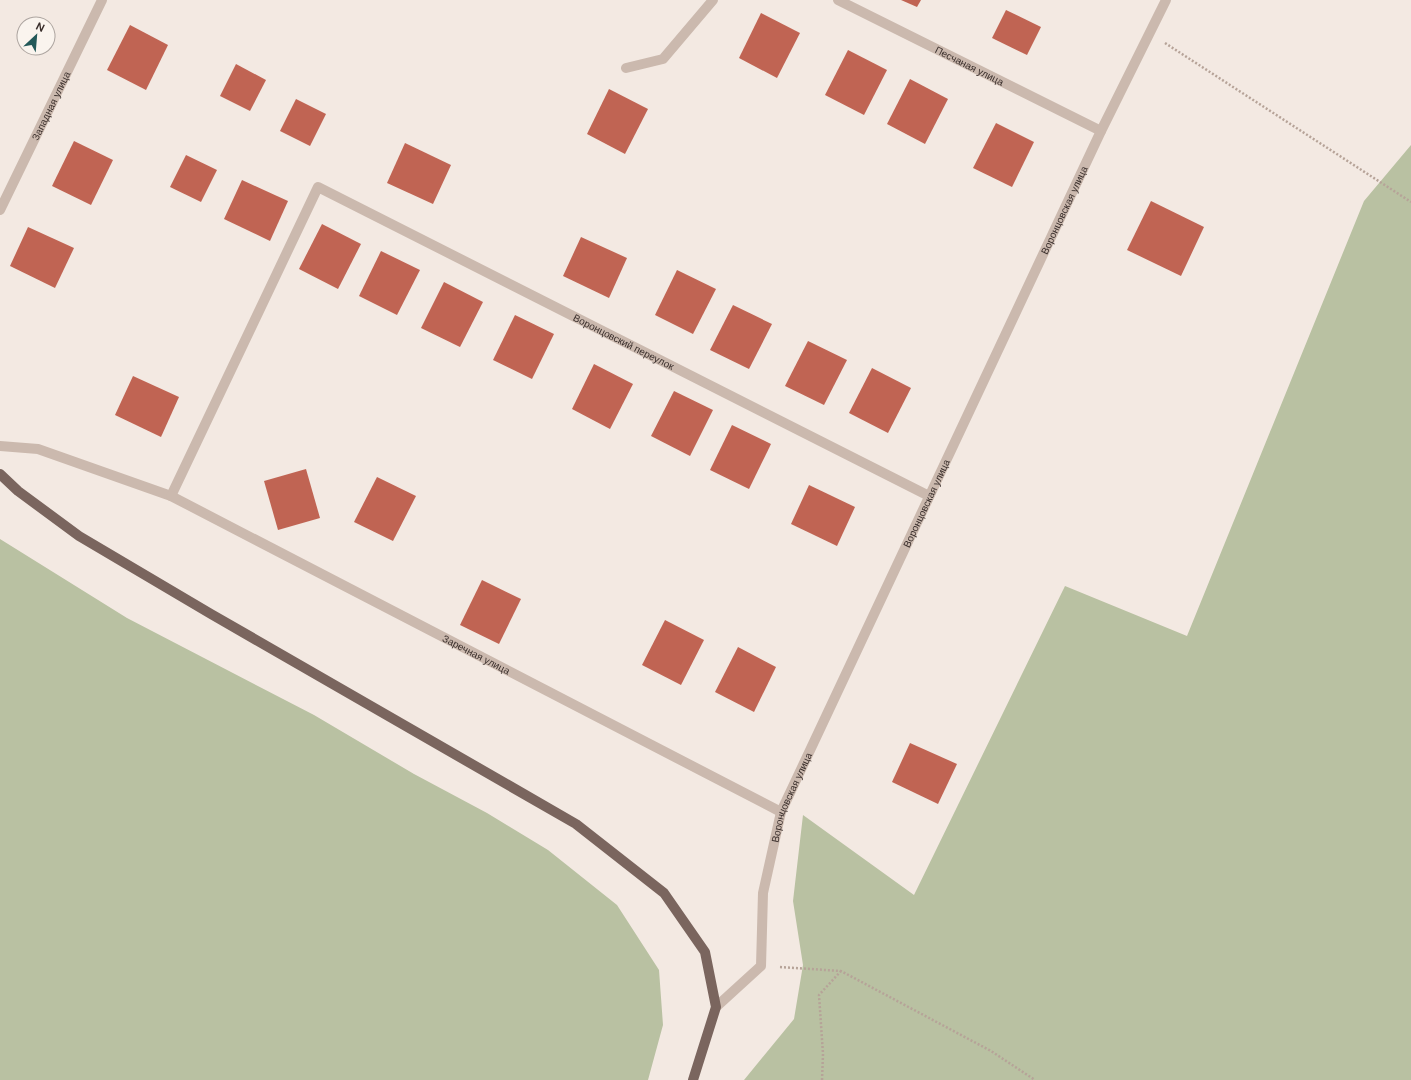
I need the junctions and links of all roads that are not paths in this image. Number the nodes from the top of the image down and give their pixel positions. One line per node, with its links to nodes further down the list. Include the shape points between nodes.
1 (102, 0): 7 (street, Западная улица)
2 (713, 0): 5 (street, via 663,59)
3 (838, 0): 6 (street, Песчаная улица)
4 (1166, 0): 6 (street, Воронцовская улица)
5 (626, 68)
6 (1101, 131): 11 (street, Воронцовская улица)
7 (0, 210)
8 (0, 446): 10 (street, Заречная улица, via 38,450)
9 (0, 474): 13 (main road, via 18,491 79,536 576,824 664,893 705,952)
10 (171, 496): 11 (street, Воронцовский переулок, via 318,187); 12 (street, Заречная улица)
11 (930, 496): 12 (street, Воронцовская улица)
12 (781, 812): 13 (street, Воронцовская улица, via 763,893 761,966)
13 (716, 1007): 14 (main road)
14 (693, 1080)

